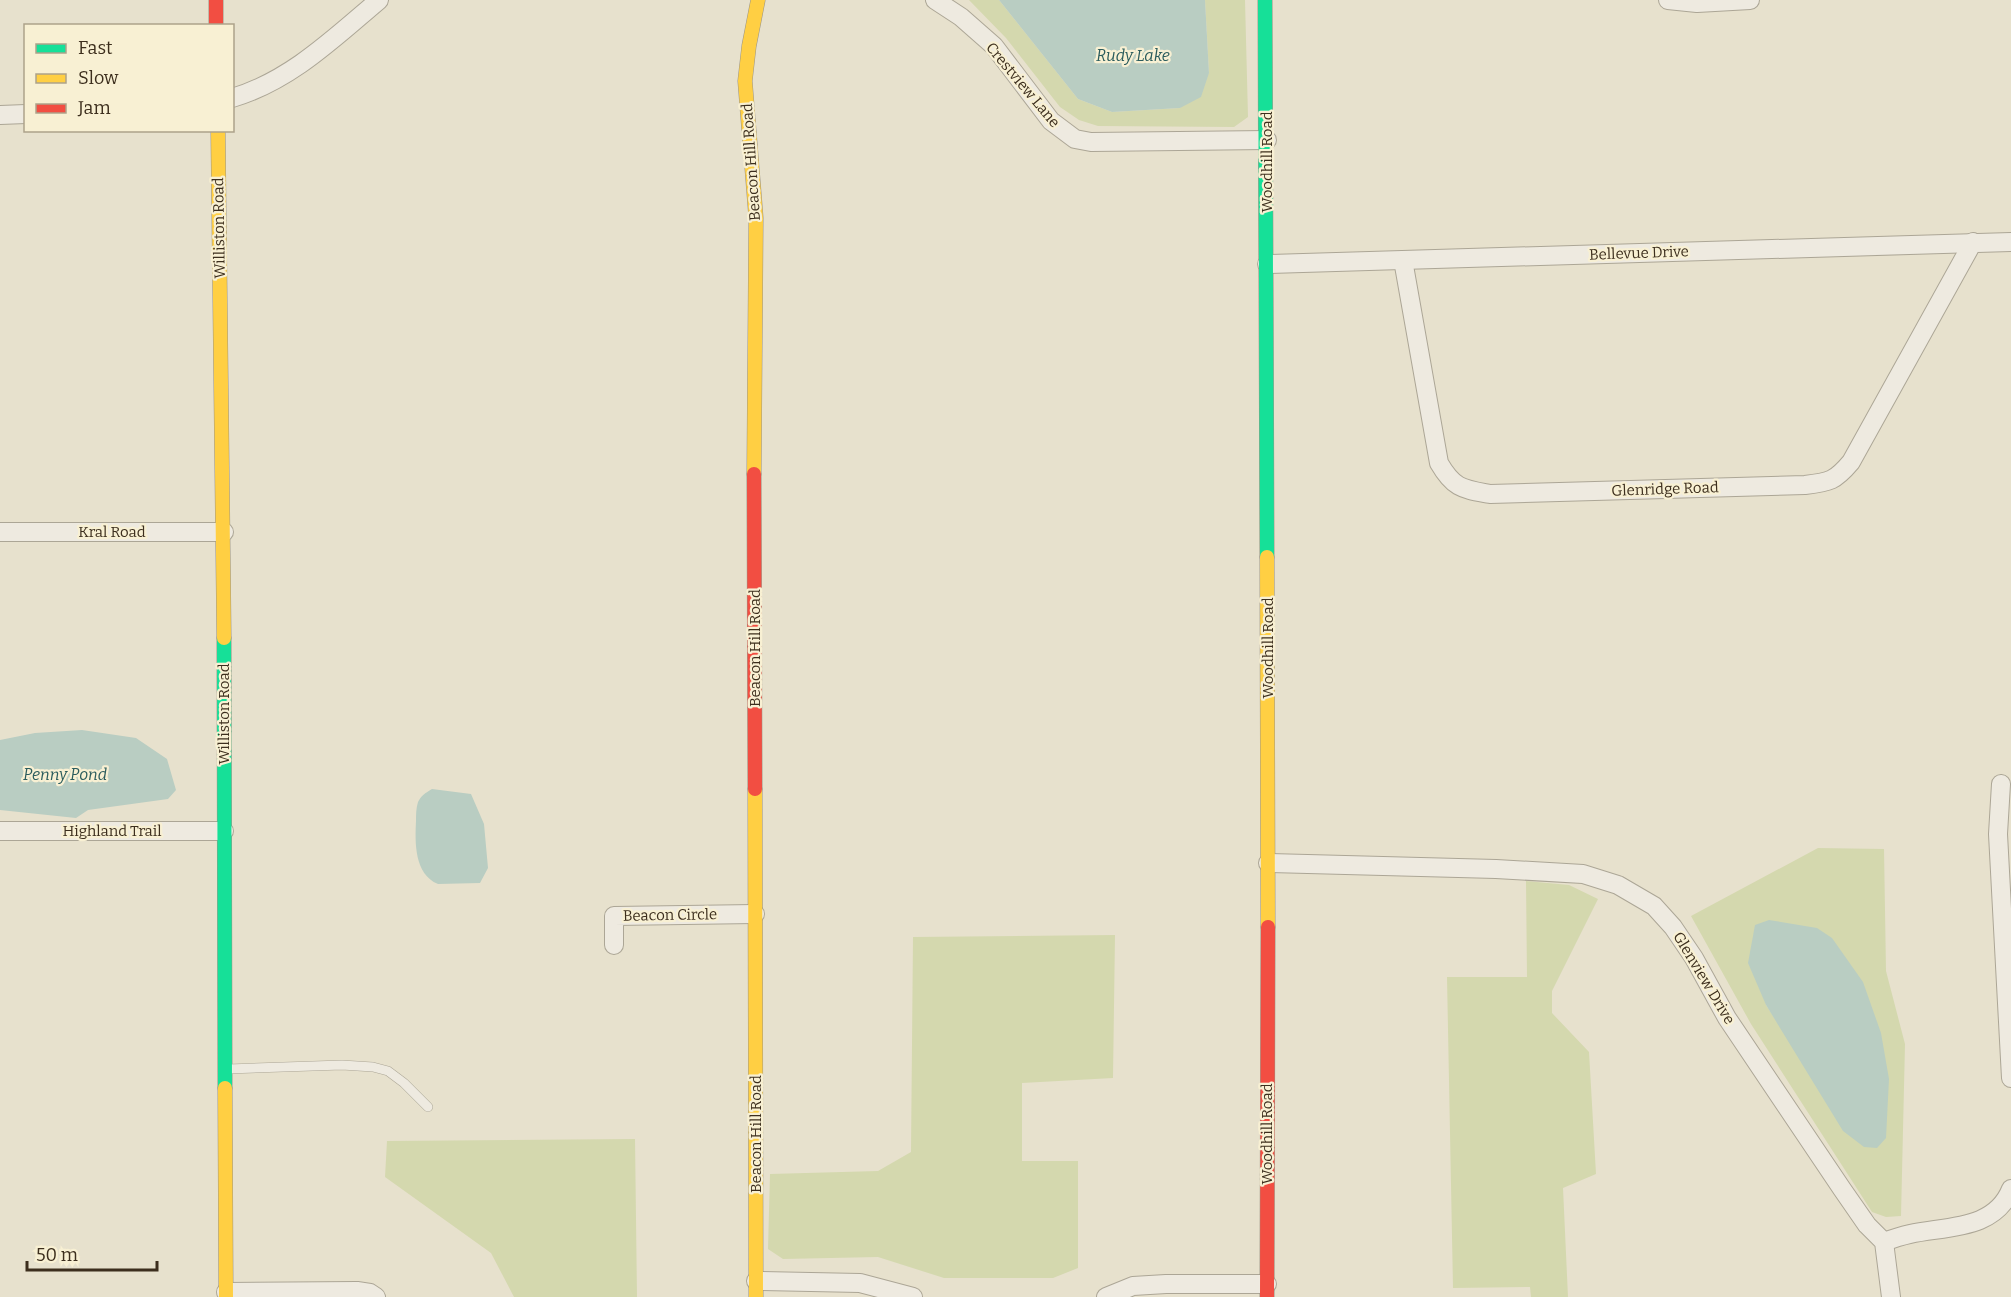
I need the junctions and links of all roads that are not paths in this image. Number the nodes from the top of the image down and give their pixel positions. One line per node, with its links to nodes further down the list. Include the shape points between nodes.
1 (216, 0): 8 (street)
2 (379, 0): 9 (street, via 306,61 282,77)
3 (758, 0): 24 (street, Beacon Hill Road, via 745,81 756,218)
4 (935, 0): 13 (street, Crestview Lane, via 994,46 1052,122 1075,139)
5 (1265, 0): 13 (street, Woodhill Road)
6 (1668, 0): 7 (street)
7 (1750, 0)
8 (216, 24)
9 (234, 97)
10 (24, 114): 11 (street)
11 (0, 115)
12 (218, 132): 19 (street, Williston Road)
13 (1267, 140): 17 (street, Woodhill Road)
14 (1973, 242): 15 (street, Bellevue Drive); 16 (street, Bellevue Drive); 16 (street, Glenridge Road, via 1851,462 1838,478 1782,486 1490,495 1467,490 1449,479 1439,463)
15 (2011, 242)
16 (1403, 260): 17 (street, Bellevue Drive)
17 (1267, 264): 23 (street, Woodhill Road)
18 (0, 532): 19 (street, Kral Road)
19 (224, 532): 22 (street, Williston Road)
20 (2001, 784): 27 (street, via 1998,834)
21 (0, 831): 22 (street, Highland Trail)
22 (224, 831): 26 (street, Williston Road)
23 (1268, 863): 30 (street, Glenview Drive, via 1583,874 1618,885 1654,906 1694,957 1727,1018 1842,1189); 32 (street, Woodhill Road)
24 (756, 914): 25 (street, Beacon Circle, via 614,916); 31 (street, Beacon Hill Road)
25 (614, 945)
26 (226, 1069): 28 (lane, via 373,1066 388,1071); 33 (street, Williston Road)
27 (2011, 1078)
28 (428, 1107)
29 (2011, 1189): 30 (street, via 2007,1200 1994,1213 1977,1222)
30 (1884, 1242): 37 (street)
31 (756, 1289): 35 (street, via 860,1283)
32 (1267, 1291): 36 (street, via 1155,1285 1134,1286)
33 (226, 1295): 34 (street, via 357,1291)
34 (376, 1297)
35 (913, 1297)
36 (1106, 1297)
37 (1891, 1297)

